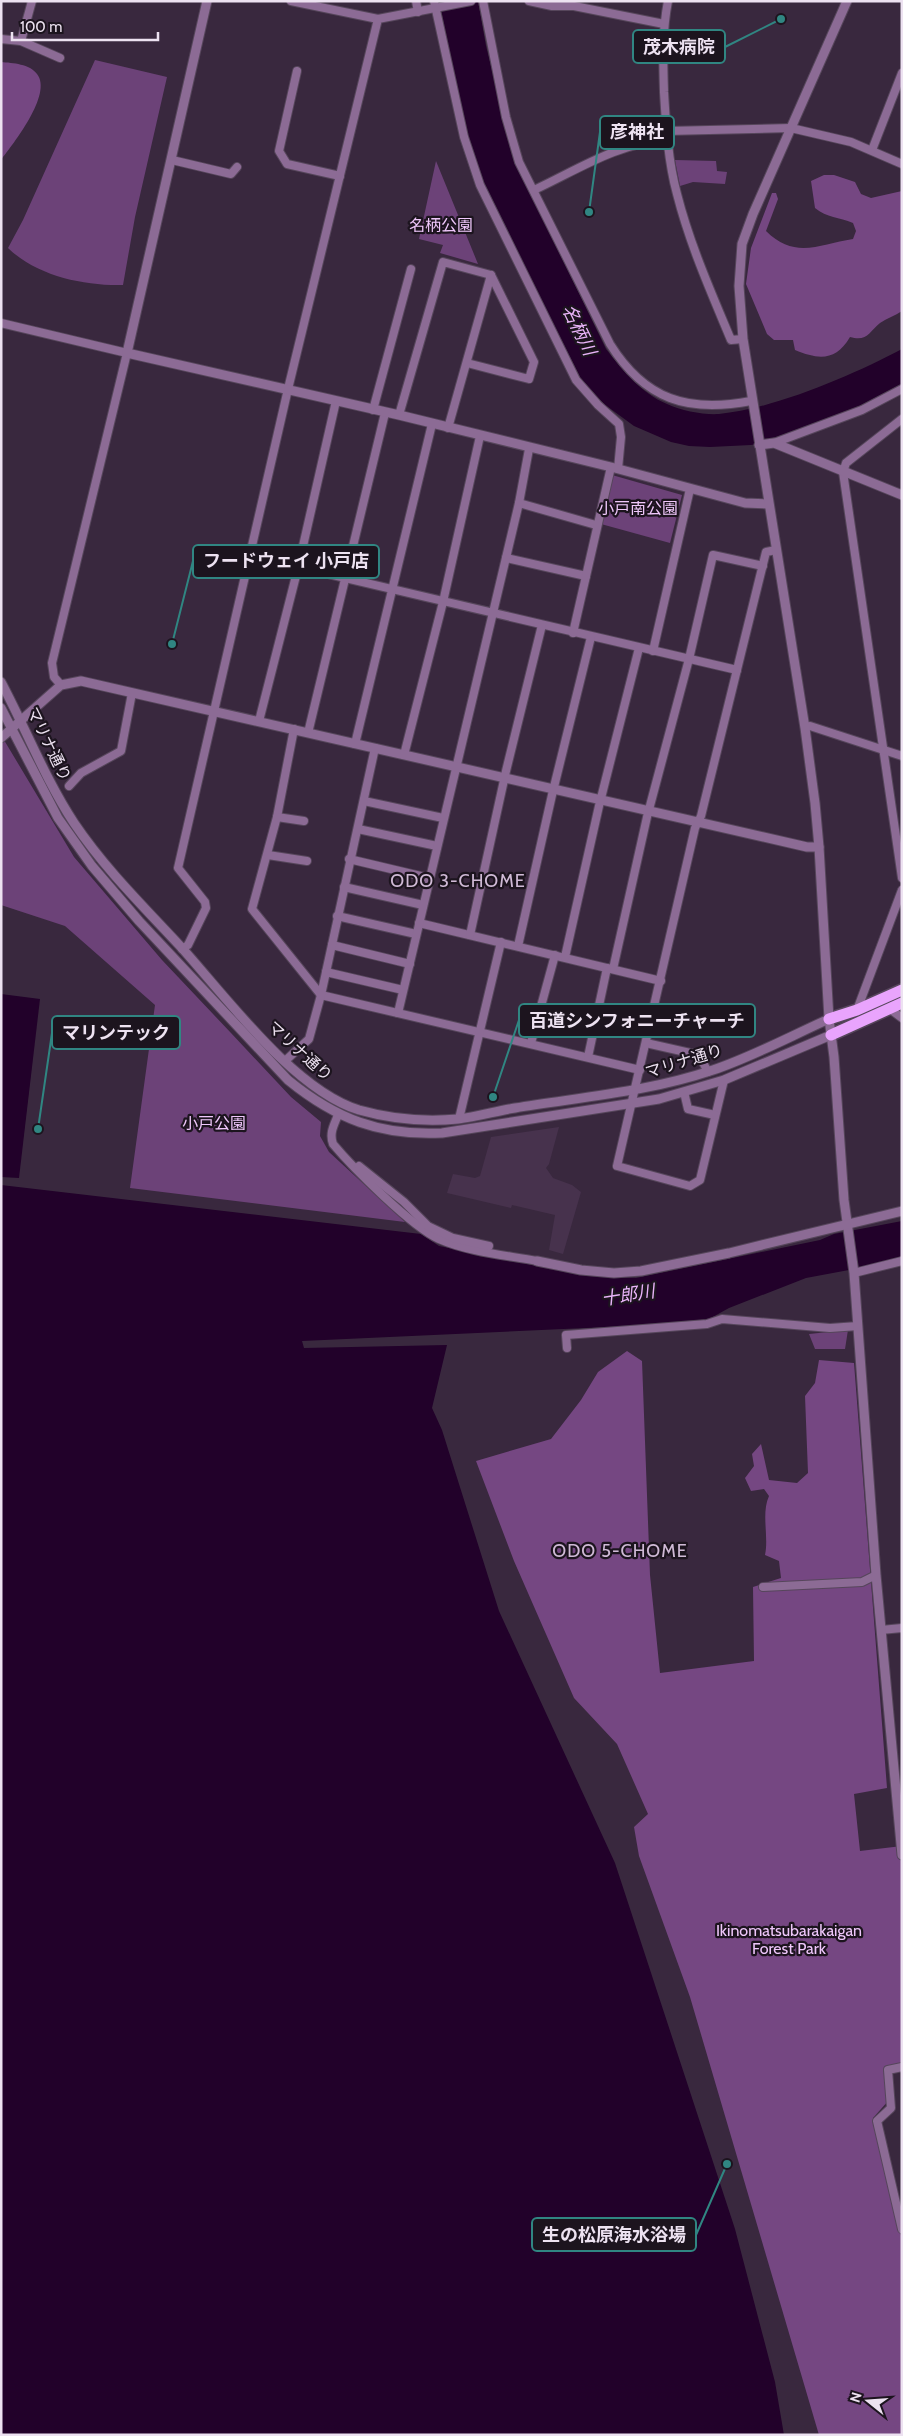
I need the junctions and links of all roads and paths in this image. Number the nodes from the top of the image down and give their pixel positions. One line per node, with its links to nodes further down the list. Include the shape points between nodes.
1 (32, 1): 16 (street)
2 (207, 1): 24 (street)
3 (291, 1): 13 (street)
4 (416, 1): 12 (street)
5 (471, 1): 11 (street)
6 (484, 1): 28 (street, via 506,117 519,162)
7 (529, 1): 10 (street)
8 (668, 1): 14 (street)
9 (847, 1): 20 (street)
10 (562, 4): 14 (street)
11 (434, 5): 12 (street); 51 (street, via 464,137 480,186 576,380 619,424 621,437)
12 (418, 12): 13 (street)
13 (378, 19): 27 (street)
14 (664, 24): 21 (street, via 662,56)
15 (1, 39): 16 (street)
16 (21, 41): 17 (street)
17 (60, 58)
18 (297, 71): 27 (street, via 279,151 286,164)
19 (902, 73): 23 (street)
20 (792, 128): 21 (street); 23 (street); 32 (street, via 742,244 739,286)
21 (666, 131): 22 (street)
22 (667, 140): 28 (street, via 643,141 616,150); 32 (street, via 676,192 698,264 731,340)
23 (872, 150): 25 (street)
24 (172, 160): 26 (street, via 231,174); 33 (street)
25 (902, 164)
26 (237, 167)
27 (340, 176): 35 (street)
28 (534, 190): 38 (street, via 622,362 650,388 675,401 698,406 728,406)
29 (411, 269): 39 (street)
30 (491, 275): 34 (street); 34 (street, via 534,362 530,379); 41 (street, via 443,262)
31 (1, 323): 33 (street)
32 (743, 340): 38 (street)
33 (127, 353): 35 (street); 76 (street, via 52,663 54,677)
34 (467, 363): 45 (street)
35 (288, 389): 37 (street); 59 (street)
36 (902, 389): 48 (street, via 862,410)
37 (336, 401): 39 (street); 62 (street)
38 (752, 401): 49 (street)
39 (373, 410): 40 (street)
40 (385, 413): 41 (street); 64 (street)
41 (399, 416): 43 (street)
42 (902, 419): 44 (street)
43 (432, 424): 45 (street); 65 (street)
44 (893, 426): 46 (street); 52 (street, via 846,463)
45 (448, 428): 47 (street)
46 (902, 429)
47 (480, 436): 50 (street); 66 (street)
48 (774, 444): 49 (street); 52 (street)
49 (759, 445): 56 (street)
50 (529, 449): 51 (street); 55 (street)
51 (615, 468): 53 (street); 57 (street)
52 (843, 472): 54 (street); 89 (street)
53 (690, 489): 56 (street, via 745,503); 72 (street)
54 (902, 495)
55 (520, 503): 57 (street); 60 (street)
56 (768, 504): 58 (street)
57 (596, 525): 63 (street)
58 (776, 550): 61 (street, via 766,552); 83 (street)
59 (251, 556): 62 (street); 79 (street)
60 (506, 558): 63 (street); 67 (street)
61 (763, 566): 73 (street, via 713,555); 74 (street)
62 (298, 568): 64 (street); 81 (street)
63 (586, 576): 69 (street)
64 (344, 579): 65 (street); 85 (street)
65 (393, 590): 66 (street); 87 (street)
66 (443, 602): 67 (street); 90 (street)
67 (493, 614): 68 (street); 92 (street)
68 (542, 625): 69 (street); 93 (street)
69 (573, 632): 70 (street)
70 (591, 637): 71 (street); 95 (street)
71 (639, 648): 72 (street); 96 (street)
72 (653, 651): 73 (street)
73 (689, 659): 74 (street); 98 (street)
74 (737, 670): 102 (street)
75 (1, 682): 80 (street, マリナ通り)
76 (60, 685): 77 (street, via 81,681); 80 (street)
77 (132, 693): 79 (street); 94 (street, via 121,751 80,773)
78 (1, 708): 82 (street, マリナ通り)
79 (214, 712): 81 (street); 121 (street, via 178,868 205,902 206,908 188,945)
80 (20, 720): 82 (street); 121 (street, マリナ通り, via 74,823 117,880)
81 (259, 721): 84 (street)
82 (11, 728): 86 (street); 149 (street, マリナ通り, via 58,818 92,866 288,1080)
83 (805, 728): 89 (street, via 810,726); 105 (street)
84 (294, 729): 85 (street); 99 (street)
85 (308, 733): 87 (street)
86 (1, 738)
87 (355, 744): 88 (street)
88 (375, 748): 90 (street); 97 (street)
89 (883, 749): 91 (street); 110 (street)
90 (404, 755): 92 (street)
91 (902, 756)
92 (456, 767): 93 (street); 100 (street)
93 (505, 778): 95 (street); 117 (street)
94 (69, 786)
95 (553, 789): 96 (street); 120 (street)
96 (601, 800): 98 (street); 123 (street)
97 (364, 801): 100 (street); 103 (street)
98 (649, 811): 102 (street); 125 (street)
99 (277, 817): 101 (street); 106 (street)
100 (443, 818): 104 (street)
101 (304, 821)
102 (698, 822): 105 (street); 127 (street)
103 (358, 829): 104 (street); 107 (street)
104 (437, 846): 109 (street)
105 (819, 847): 136 (street)
106 (268, 855): 108 (street); 130 (street, via 252,909)
107 (350, 859): 109 (street); 111 (street)
108 (307, 860)
109 (429, 878): 113 (street)
110 (902, 878)
111 (344, 887): 113 (street); 114 (street)
112 (902, 890): 133 (street)
113 (422, 905): 115 (street)
114 (338, 916): 116 (street); 119 (street)
115 (419, 922): 116 (street); 117 (street)
116 (416, 934): 124 (street)
117 (470, 935): 118 (street)
118 (501, 942): 120 (street); 137 (street)
119 (332, 945): 124 (street); 126 (street)
120 (518, 946): 122 (street)
121 (182, 949): 142 (street, マリナ通り, via 229,1004)
122 (555, 955): 123 (street); 139 (street)
123 (565, 957): 125 (street)
124 (410, 964): 128 (street)
125 (610, 968): 127 (street); 141 (street)
126 (326, 972): 128 (street); 130 (street)
127 (661, 981): 140 (street)
128 (404, 990): 134 (street)
129 (902, 990): 133 (main road)
130 (321, 995): 134 (street); 142 (street, via 309,1039)
131 (902, 1004): 132 (main road)
132 (890, 1008): 135 (street); 138 (main road)
133 (857, 1010): 136 (main road)
134 (398, 1012): 137 (street)
135 (902, 1018)
136 (829, 1019): 138 (street); 144 (street, マリナ通り)
137 (481, 1032): 139 (street); 151 (street)
138 (831, 1035): 145 (street, マリナ通り); 153 (street)
139 (531, 1043): 141 (street)
140 (646, 1043): 143 (street); 144 (street, via 699,1055)
141 (588, 1057): 143 (street)
142 (285, 1061): 151 (street, マリナ通り, via 314,1087 356,1109 390,1118)
143 (640, 1070): 146 (street)
144 (708, 1072): 146 (street, マリナ通り)
145 (724, 1080): 147 (street, マリナ通り); 150 (street)
146 (635, 1090): 148 (street); 151 (street, マリナ通り)
147 (684, 1092): 148 (street, マリナ通り); 150 (street, via 688,1109)
148 (631, 1104): 149 (street, マリナ通り, via 466,1130 418,1134 368,1126); 150 (street, via 616,1166 690,1186 700,1180)
149 (338, 1115): 154 (street, via 331,1137 333,1144 418,1226 454,1244)
150 (715, 1115)
151 (459, 1119)
152 (902, 1211): 153 (street)
153 (848, 1223): 154 (street, via 641,1271 614,1273); 156 (street)
154 (536, 1261)
155 (902, 1261): 156 (street)
156 (854, 1273): 157 (street)
157 (858, 1326): 158 (street, via 830,1328 722,1319 707,1324 566,1335); 159 (street)
158 (567, 1348)
159 (876, 1574): 160 (street, via 862,1582); 162 (street)
160 (763, 1587)
161 (902, 1628): 162 (street)
162 (881, 1630): 163 (street)
163 (900, 1817): 164 (street)
164 (902, 1855)
165 (902, 2068): 166 (street, via 888,2070 891,2108 877,2121)
166 (902, 2230)

